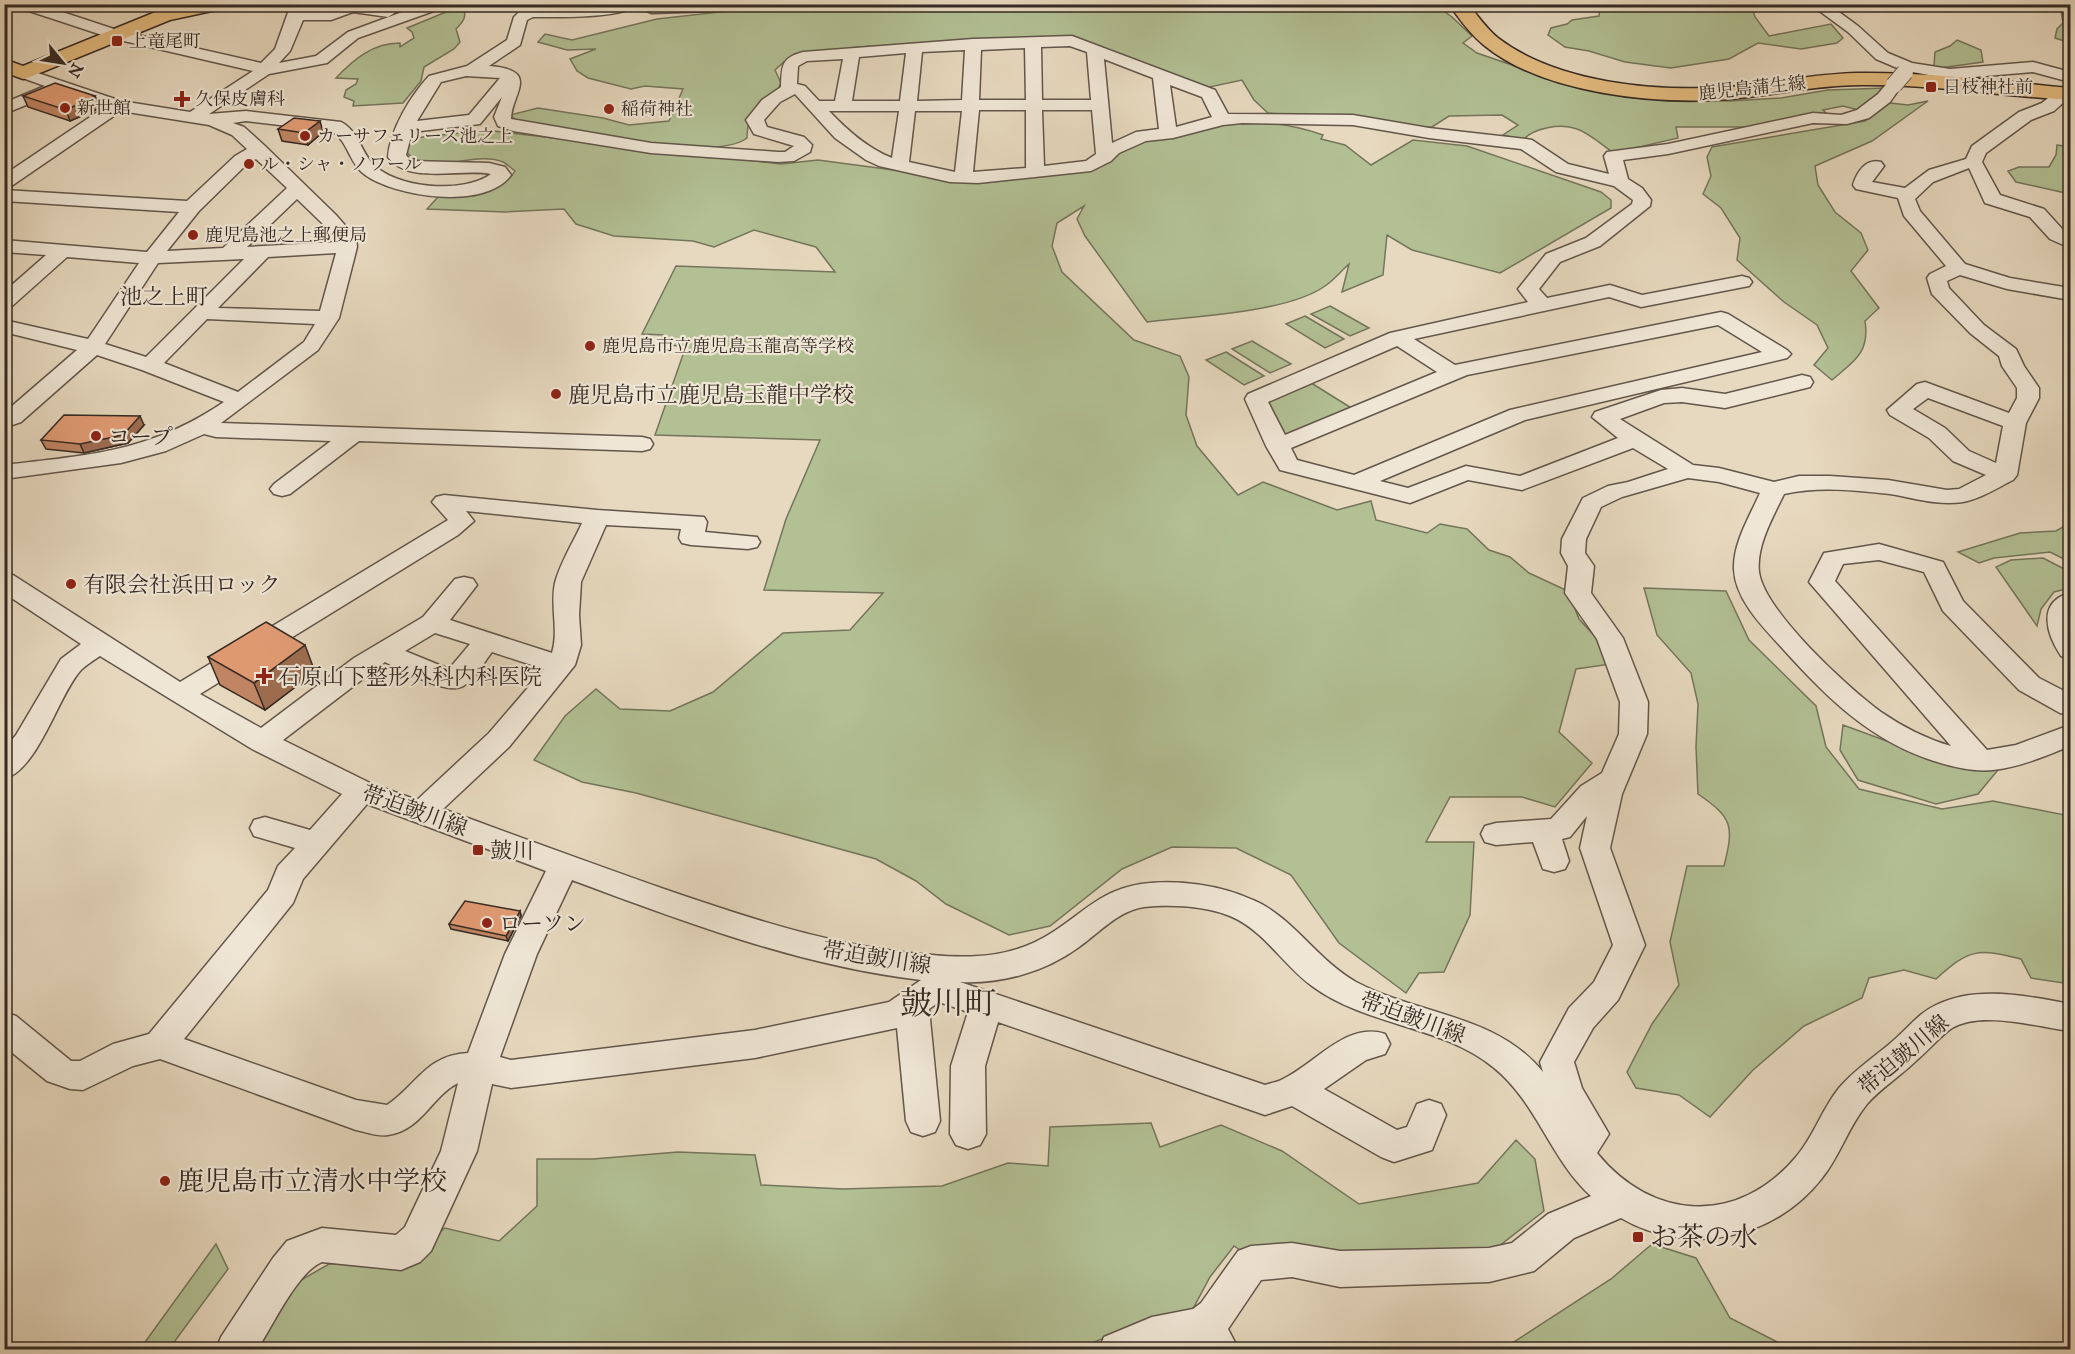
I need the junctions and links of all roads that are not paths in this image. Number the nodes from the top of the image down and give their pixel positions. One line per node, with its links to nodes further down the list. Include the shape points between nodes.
1 (22, 4): 11 (street)
2 (220, 4): 11 (main road, via 165,15)
3 (633, 4): 19 (street, via 590,12 521,15 514,42)
4 (653, 4): 8 (street, via 652,8)
5 (1458, 4): 26 (main road, 鹿児島蒲生線, via 1489,40 1518,58 1568,77 1623,88 1707,94 1872,78)
6 (1817, 4): 21 (street, via 1853,29)
7 (428, 6): 18 (street, via 353,35 321,60)
8 (716, 7)
9 (298, 10): 10 (street, via 332,15 352,7); 18 (street, via 282,51)
10 (388, 12)
11 (116, 35): 17 (main road); 18 (street)
12 (1033, 41): 13 (street); 15 (street, via 1072,41); 30 (street)
13 (973, 44): 14 (street); 29 (street)
14 (915, 48): 16 (street); 28 (street)
15 (1095, 50): 20 (street); 31 (street)
16 (852, 52): 25 (street, via 795,60 790,63); 27 (street)
17 (11, 69): 24 (street)
18 (264, 69): 35 (street)
19 (472, 70): 22 (street); 38 (street, via 434,80)
20 (1161, 75): 37 (street, via 1209,94); 39 (street)
21 (1902, 75): 23 (street, via 2033,67); 47 (street, via 1884,98 1863,114 1840,120 1813,118 1613,156)
22 (509, 77): 25 (street, via 513,87 502,117 513,126 651,148 777,157 795,154 803,145 759,130 755,120 761,109); 38 (street, via 474,120)
23 (2070, 77)
24 (60, 85): 32 (street); 34 (street)
25 (789, 89): 33 (street, via 802,91)
26 (2070, 94): 42 (street, via 2025,116 1978,150)
27 (843, 105): 28 (street); 33 (street)
28 (906, 105): 29 (street); 43 (street)
29 (970, 105): 30 (street); 46 (street)
30 (1034, 105): 31 (street); 45 (street)
31 (1099, 105): 41 (street)
32 (118, 106): 35 (street); 48 (street)
33 (815, 106): 43 (street, via 855,146 885,162)
34 (4, 109)
35 (193, 117): 36 (street)
36 (213, 120): 38 (street, via 246,116 340,128 366,167 384,180 410,187 461,192 495,183 502,175 489,168 405,165 397,152); 40 (street, via 238,131)
37 (1222, 120): 39 (street); 47 (street, via 1353,120 1514,142 1536,149 1562,168)
38 (407, 127)
39 (1168, 132): 41 (street, via 1129,141)
40 (259, 150): 49 (street); 52 (street, via 242,160)
41 (1104, 157): 45 (street, via 1091,166)
42 (1973, 162): 50 (street, via 1944,169); 53 (street, via 1992,199 2037,213 2057,235)
43 (900, 165): 46 (street)
44 (1875, 166): 50 (street, via 1865,174 1862,185)
45 (1035, 171): 46 (street)
46 (963, 178)
47 (1620, 182): 64 (street, via 1636,192 1641,206 1593,242 1553,258 1528,289)
48 (4, 183)
49 (297, 189): 55 (street, via 339,229); 58 (street)
50 (1908, 194): 60 (street, via 1911,212)
51 (4, 195): 52 (street)
52 (192, 207): 59 (street)
53 (2070, 242)
54 (4, 246): 56 (street)
55 (347, 247): 57 (street); 66 (street)
56 (60, 252): 59 (street); 63 (street)
57 (261, 253): 58 (street); 65 (street)
58 (228, 254): 59 (street)
59 (152, 258): 69 (street)
60 (1958, 268): 62 (street, via 2007,284); 75 (street, via 1937,278 1936,284 1977,329 2013,360 2028,388 2028,398)
61 (1742, 282): 64 (street, via 1641,302 1610,291)
62 (2070, 294)
63 (4, 303)
64 (1542, 305): 68 (street)
65 (201, 313): 66 (street); 70 (street)
66 (329, 318): 73 (street, via 311,346)
67 (4, 326): 69 (street)
68 (1397, 337): 71 (street); 80 (street, via 1256,399)
69 (93, 347): 70 (street); 74 (street)
70 (150, 365): 73 (street)
71 (1452, 373): 80 (street); 84 (street, via 1721,318 1780,354 1518,415)
72 (1802, 382): 78 (street, via 1725,401 1682,395 1661,397 1602,417)
73 (238, 400): 76 (street)
74 (4, 421)
75 (2015, 423): 83 (street); 83 (street, via 1925,389 1898,410 1937,433 1961,456)
76 (201, 425): 77 (street, via 216,430); 82 (street, via 157,446 101,459)
77 (354, 434): 79 (street); 85 (street)
78 (1635, 439): 81 (street); 84 (street, via 1522,483 1466,473 1410,496)
79 (642, 444)
80 (1277, 446): 84 (street, via 1288,465)
81 (1687, 471): 86 (street); 104 (street, via 1616,491 1591,503 1576,533 1573,553 1581,566 1578,593 1610,638 1634,702 1633,734)
82 (4, 472)
83 (2005, 475): 86 (street, via 1964,495 1947,497 1830,483 1798,483)
84 (1355, 483)
85 (282, 489)
86 (1774, 489): 102 (street, via 1748,551 1747,565 1747,579 1767,614 1865,716 1903,739 1929,749)
87 (597, 517): 88 (street, via 695,522 690,538); 97 (street, via 568,582 568,645); 98 (street, via 444,502 462,520 449,530)
88 (748, 542)
89 (4, 580): 94 (street, 帯迫皷川線)
90 (464, 585): 92 (street)
91 (2070, 601): 95 (street, via 2058,619 2062,638)
92 (432, 623): 93 (street); 96 (street)
93 (487, 641): 96 (street, via 454,680); 97 (street)
94 (99, 643): 98 (street, 帯迫皷川線); 103 (street, via 70,665 26,742)
95 (2070, 650)
96 (384, 651): 101 (street)
97 (562, 665): 106 (street, via 499,740)
98 (182, 693): 101 (street, 帯迫皷川線)
99 (2070, 706): 102 (street, via 2029,684 1952,605 1934,567 1879,552 1833,558 1822,582)
100 (2070, 735): 102 (street, via 2009,757)
101 (262, 742): 105 (street, 帯迫皷川線)
102 (1980, 760)
103 (4, 769)
104 (1613, 780): 108 (street, via 1591,793 1559,829); 124 (street, via 1596,848 1629,945 1606,991 1581,1018 1557,1062 1566,1092 1591,1134)
105 (362, 791): 106 (street, 帯迫皷川線); 110 (street)
106 (423, 812): 112 (street, 帯迫皷川線)
107 (265, 828): 110 (street)
108 (1544, 830): 109 (street); 111 (street)
109 (1496, 834)
110 (317, 843): 118 (street, via 289,874 282,895)
111 (1554, 861)
112 (564, 866): 113 (street, 帯迫皷川線, via 744,930 882,962); 119 (street, via 521,954)
113 (930, 987): 114 (street); 119 (street, via 898,1014 755,1044 511,1074); 122 (street); 124 (street, 帯迫皷川線, via 1028,960 1125,899 1167,895 1230,904 1257,915 1323,978 1365,1002 1438,1024 1506,1057 1549,1108)
114 (987, 1005): 120 (street, via 1265,1100); 123 (street, via 968,1066)
115 (2070, 1018): 125 (street, 帯迫皷川線, via 2025,1010 1977,1009 1953,1012 1934,1023 1856,1092 1799,1181 1743,1217 1716,1223 1675,1222)
116 (4, 1026): 118 (street, via 59,1071 70,1075 83,1076 125,1054)
117 (1373, 1044): 120 (street, via 1356,1049)
118 (160, 1045): 119 (street, via 356,1115 389,1120 404,1112 434,1079 452,1069)
119 (479, 1068): 127 (street, via 459,1150 418,1239 401,1253 322,1245 300,1252)
120 (1295, 1090): 121 (street, via 1394,1146 1420,1139)
121 (1429, 1115)
122 (923, 1121)
123 (968, 1134)
124 (1575, 1153): 125 (street, 帯迫皷川線, via 1594,1179)
125 (1620, 1200): 126 (street, via 1560,1226 1521,1259 1489,1265 1341,1269 1292,1260 1251,1263 1215,1316)
126 (1211, 1338): 128 (street, via 1152,1336)
127 (235, 1350)
128 (1118, 1350)

